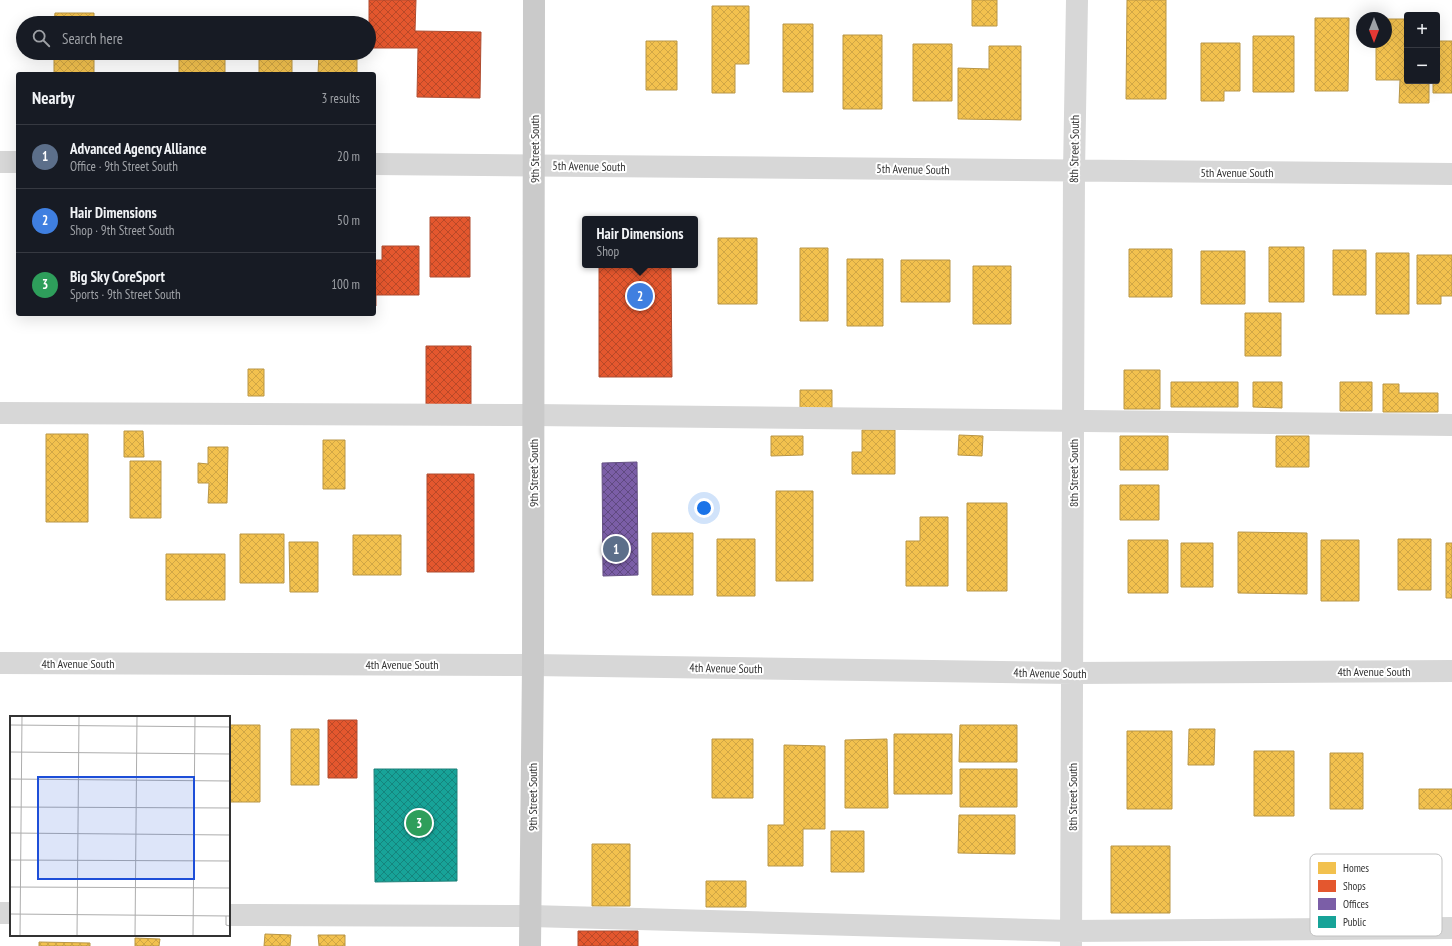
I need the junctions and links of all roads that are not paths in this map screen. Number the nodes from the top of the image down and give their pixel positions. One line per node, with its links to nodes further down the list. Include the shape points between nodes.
1 (534, 0): 6 (main road, 9th Street South)
2 (1077, 0): 7 (street, 8th Street South)
3 (0, 162): 4 (street)
4 (16, 162)
5 (376, 164): 6 (street, 5th Avenue South)
6 (534, 165): 7 (street, 5th Avenue South); 10 (main road, 9th Street South)
7 (1074, 171): 8 (street, 5th Avenue South); 11 (street, 8th Street South)
8 (1452, 174)
9 (0, 413): 10 (street)
10 (533, 415): 11 (street); 14 (main road, 9th Street South)
11 (1073, 422): 12 (street); 16 (street, 8th Street South)
12 (1452, 425)
13 (0, 663): 14 (street, 4th Avenue South)
14 (533, 665): 16 (street, 4th Avenue South); 18 (main road, 9th Street South)
15 (1452, 671): 16 (street, 4th Avenue South)
16 (1073, 673): 22 (street, 8th Street South)
17 (230, 915): 18 (street)
18 (531, 916): 22 (street); 23 (main road, 9th Street South)
19 (1442, 928): 20 (street)
20 (1452, 928)
21 (1310, 932): 22 (street)
22 (1071, 938)
23 (530, 946)

